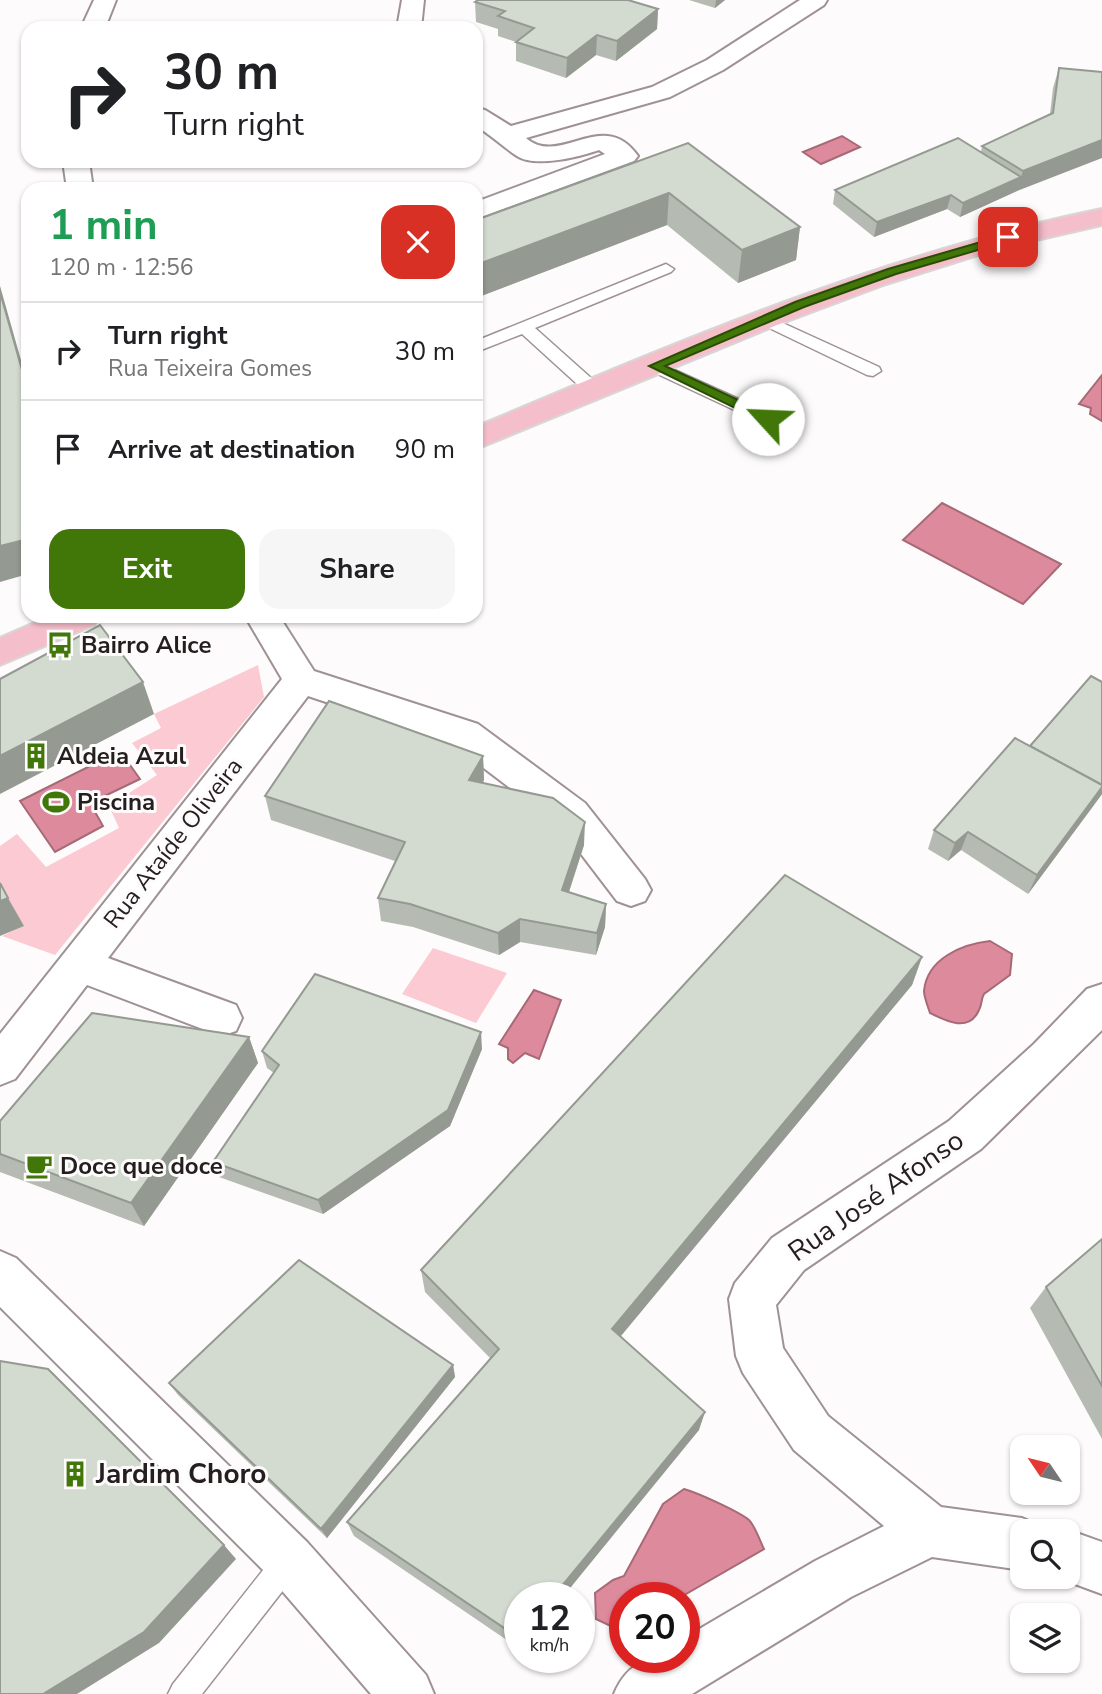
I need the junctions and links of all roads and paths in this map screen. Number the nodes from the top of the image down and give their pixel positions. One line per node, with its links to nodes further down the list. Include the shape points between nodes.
1 (105, 0): 4 (street)
2 (413, 0): 5 (street)
3 (816, 0): 7 (street, via 715,65 661,92)
4 (96, 21)
5 (409, 21)
6 (483, 120): 7 (street)
7 (517, 142): 8 (street, via 532,160 534,172); 8 (street, via 542,155 561,155 602,141 625,156)
8 (503, 201): 9 (street)
9 (483, 208)
10 (1102, 217): 12 (main road, via 985,242)
11 (666, 269): 13 (lane)
12 (764, 319): 15 (main road); 16 (lane)
13 (524, 327): 14 (lane); 17 (lane)
14 (483, 344)
15 (655, 366): 17 (main road); 18 (lane)
16 (873, 371)
17 (594, 390): 19 (main road)
18 (768, 419)
19 (483, 436)
20 (66, 623): 22 (main road)
21 (266, 623): 23 (street)
22 (0, 652)
23 (301, 680): 24 (street, via 465,734 572,814); 25 (street, Rua Ataíde Oliveira)
24 (631, 890)
25 (78, 964): 27 (street); 28 (street, Rua Ataíde Oliveira)
26 (1102, 1002): 30 (street, Rua José Afonso, via 965,1135 788,1254 752,1299 760,1356 811,1433)
27 (221, 1018)
28 (0, 1066)
29 (2, 1279): 32 (street)
30 (930, 1531): 31 (street); 35 (street, via 832,1579)
31 (1010, 1542)
32 (289, 1560): 36 (lane); 37 (street)
33 (1080, 1560): 34 (street)
34 (1102, 1568)
35 (642, 1692)
36 (183, 1694)
37 (407, 1694)

